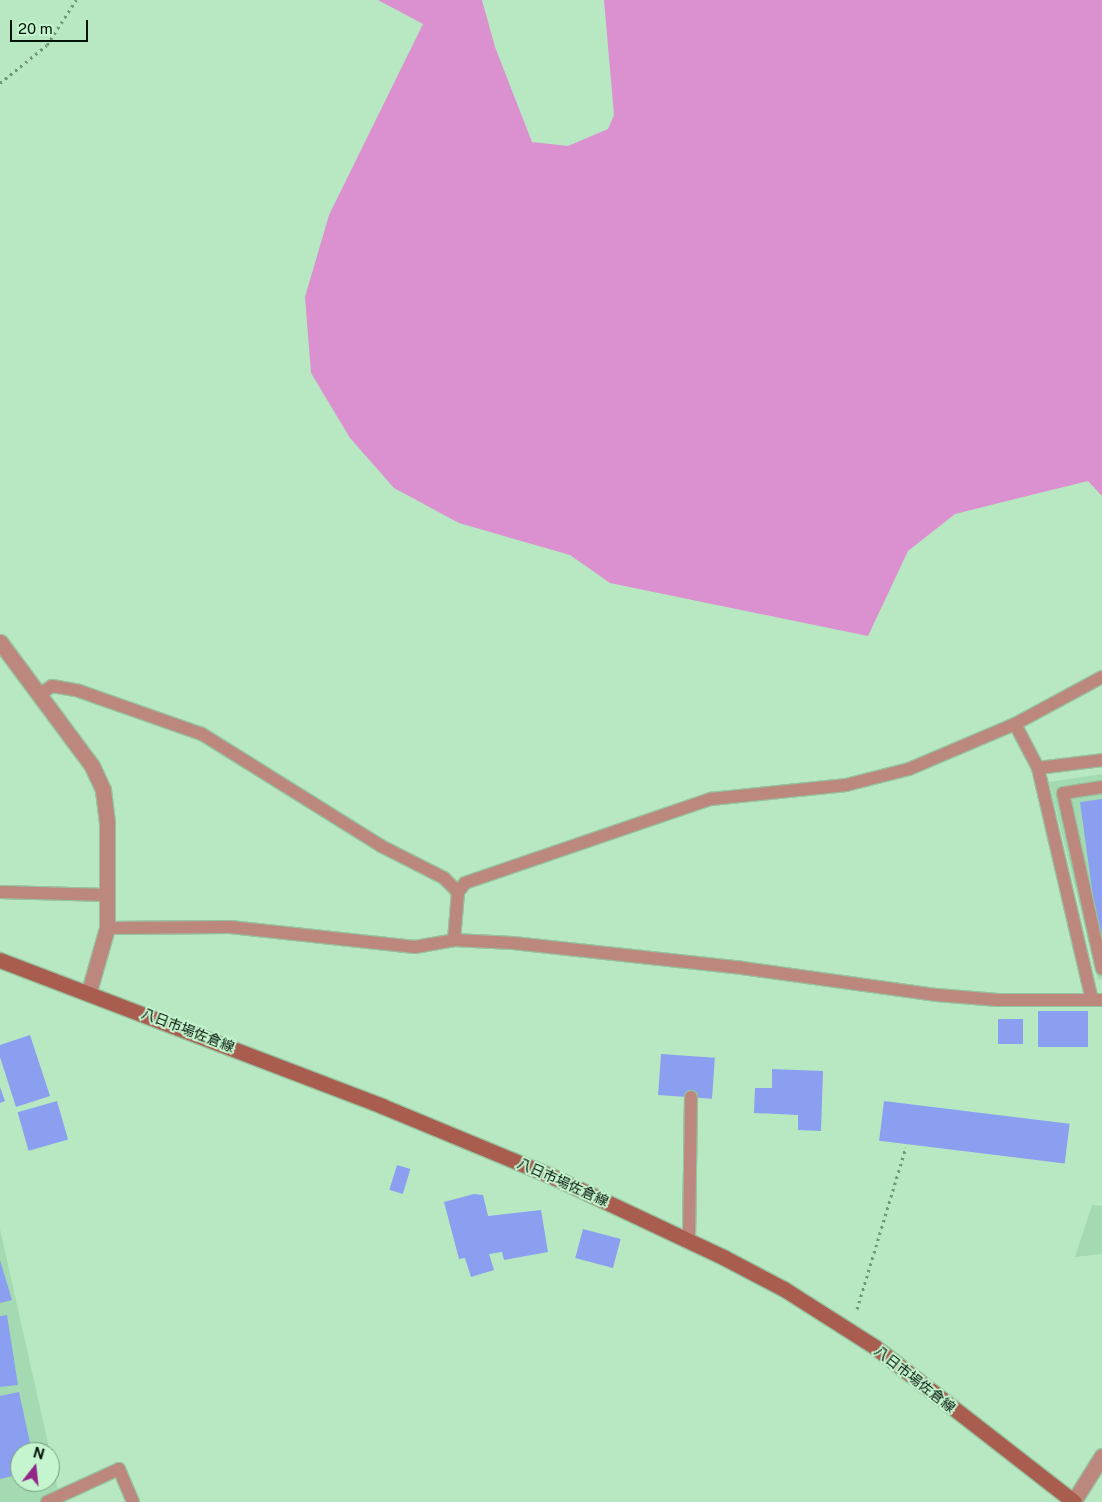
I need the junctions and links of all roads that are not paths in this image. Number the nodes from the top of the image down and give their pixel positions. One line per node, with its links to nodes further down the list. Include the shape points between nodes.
1 (0, 642): 3 (street)
2 (1102, 677): 4 (lane)
3 (40, 694): 9 (lane, via 52,686 79,691 202,734 381,846 444,878); 10 (street, via 92,766 103,790 107,823)
4 (1015, 724): 6 (lane); 9 (lane, via 909,768 846,785 711,799 508,866 465,883)
5 (1102, 760): 6 (lane)
6 (1038, 768): 17 (lane)
7 (1102, 787): 14 (lane, via 1063,793)
8 (0, 892): 10 (lane)
9 (458, 892): 12 (lane)
10 (107, 895): 11 (street)
11 (107, 928): 12 (lane, via 230,927 415,948); 16 (street)
12 (454, 940): 17 (lane, via 513,942 672,959 937,995 998,1000)
13 (0, 960): 16 (main road, 八日市場佐倉線)
14 (1102, 968)
15 (1102, 990): 17 (lane)
16 (90, 991): 19 (main road, 八日市場佐倉線, via 551,1176)
17 (1097, 1000)
18 (692, 1097): 19 (lane)
19 (689, 1240): 23 (main road, 八日市場佐倉線, via 784,1289 875,1347)
20 (1102, 1456): 23 (street)
21 (47, 1502): 22 (lane, via 119,1469)
22 (133, 1502)
23 (1073, 1502)

